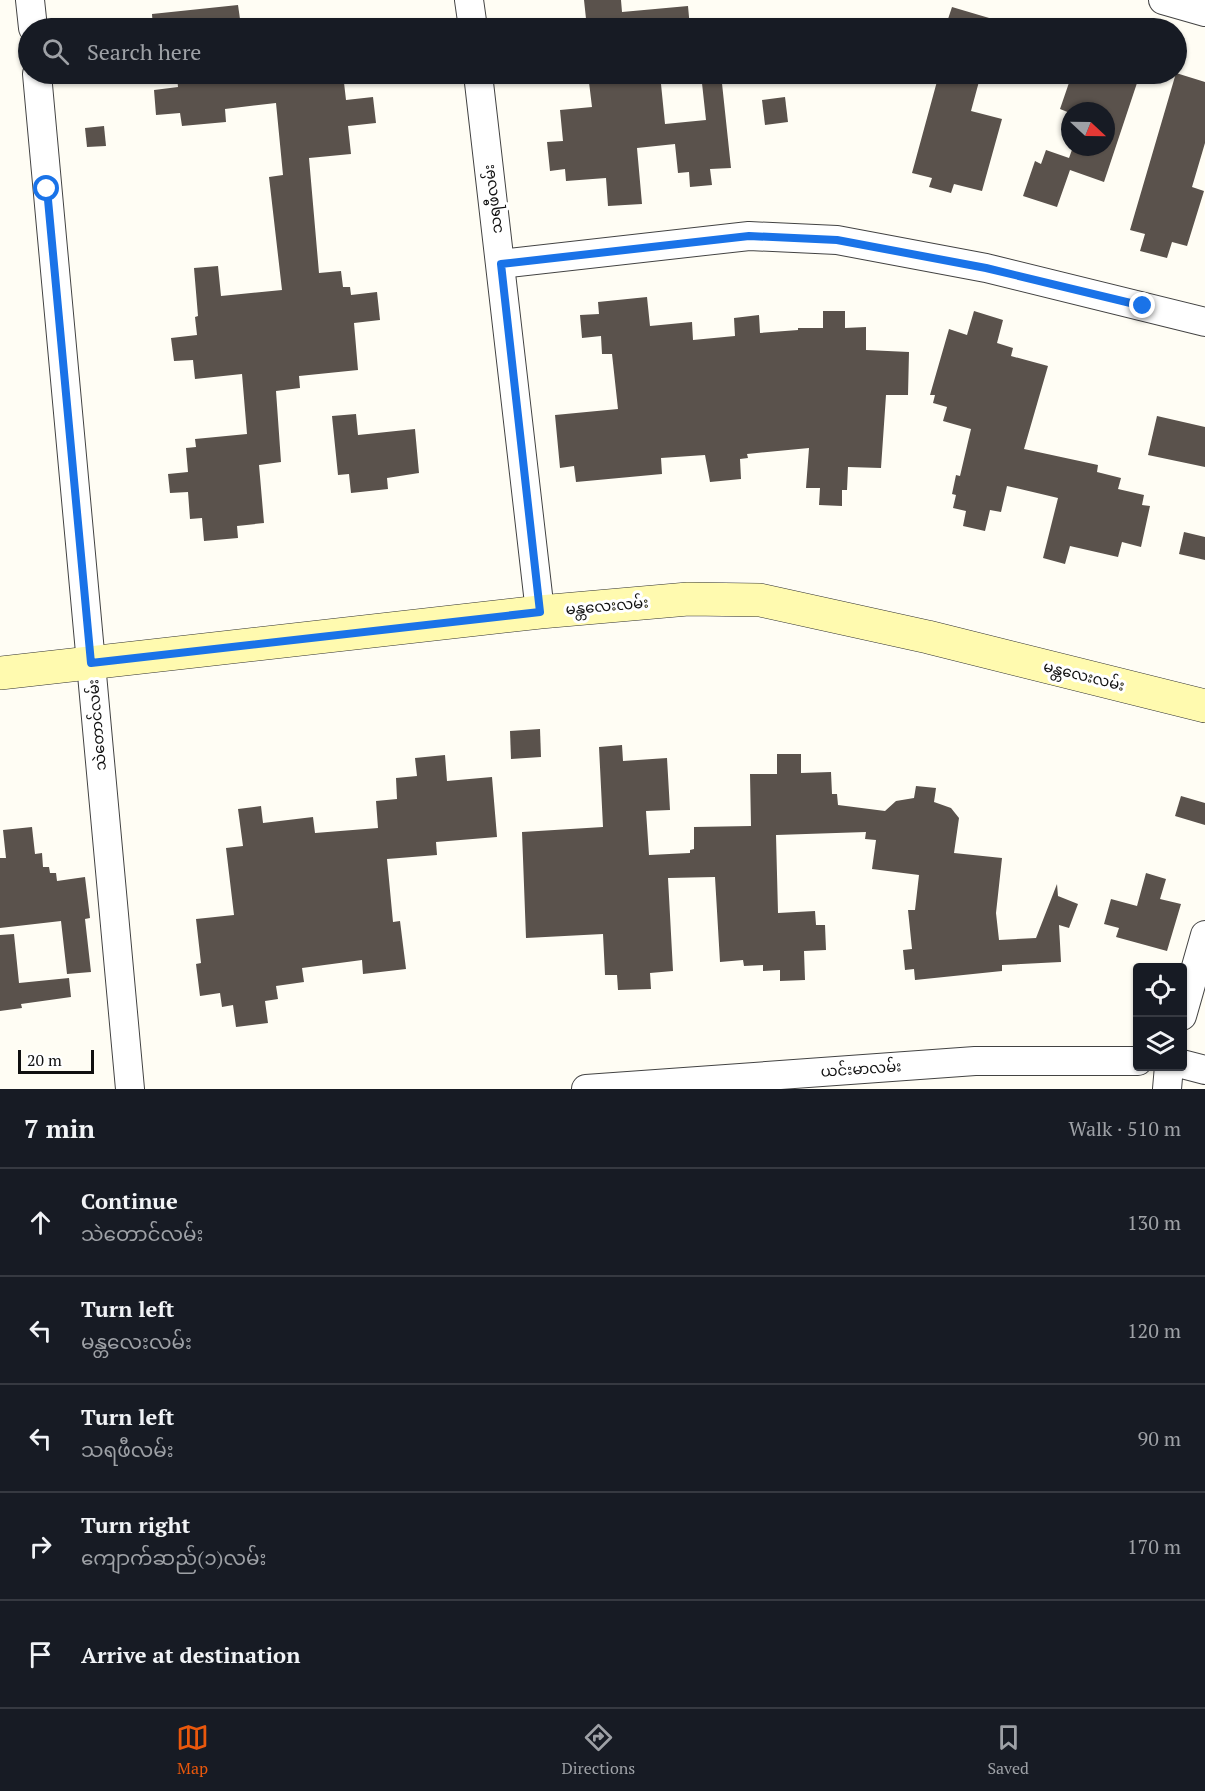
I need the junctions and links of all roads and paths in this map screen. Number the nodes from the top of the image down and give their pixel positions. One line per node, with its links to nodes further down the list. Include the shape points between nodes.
1 (30, 0): 5 (street)
2 (469, 0): 6 (street)
3 (1163, 0): 4 (street)
4 (1205, 12)
5 (32, 18)
6 (472, 18)
7 (38, 84): 12 (street, သဲတောင်လမ်း)
8 (479, 84): 9 (street, သရဖီလမ်း)
9 (501, 264): 10 (street, via 749,236 837,240 986,268); 11 (street, သရဖီလမ်း)
10 (1205, 322)
11 (540, 612): 12 (main road, မန္တလေးလမ်း); 14 (main road, မန္တလေးလမ်း, via 688,599 760,600)
12 (91, 663): 13 (main road, မန္တလေးလမ်း); 21 (street, သဲတောင်လမ်း)
13 (0, 673)
14 (1205, 706)
15 (1205, 935): 16 (street)
16 (1187, 998)
17 (1133, 1061): 22 (street, ယင်းမာလမ်း, via 975,1061)
18 (1187, 1065): 19 (street)
19 (1205, 1070)
20 (1169, 1071): 23 (street)
21 (130, 1089)
22 (586, 1089)
23 (1167, 1089)

